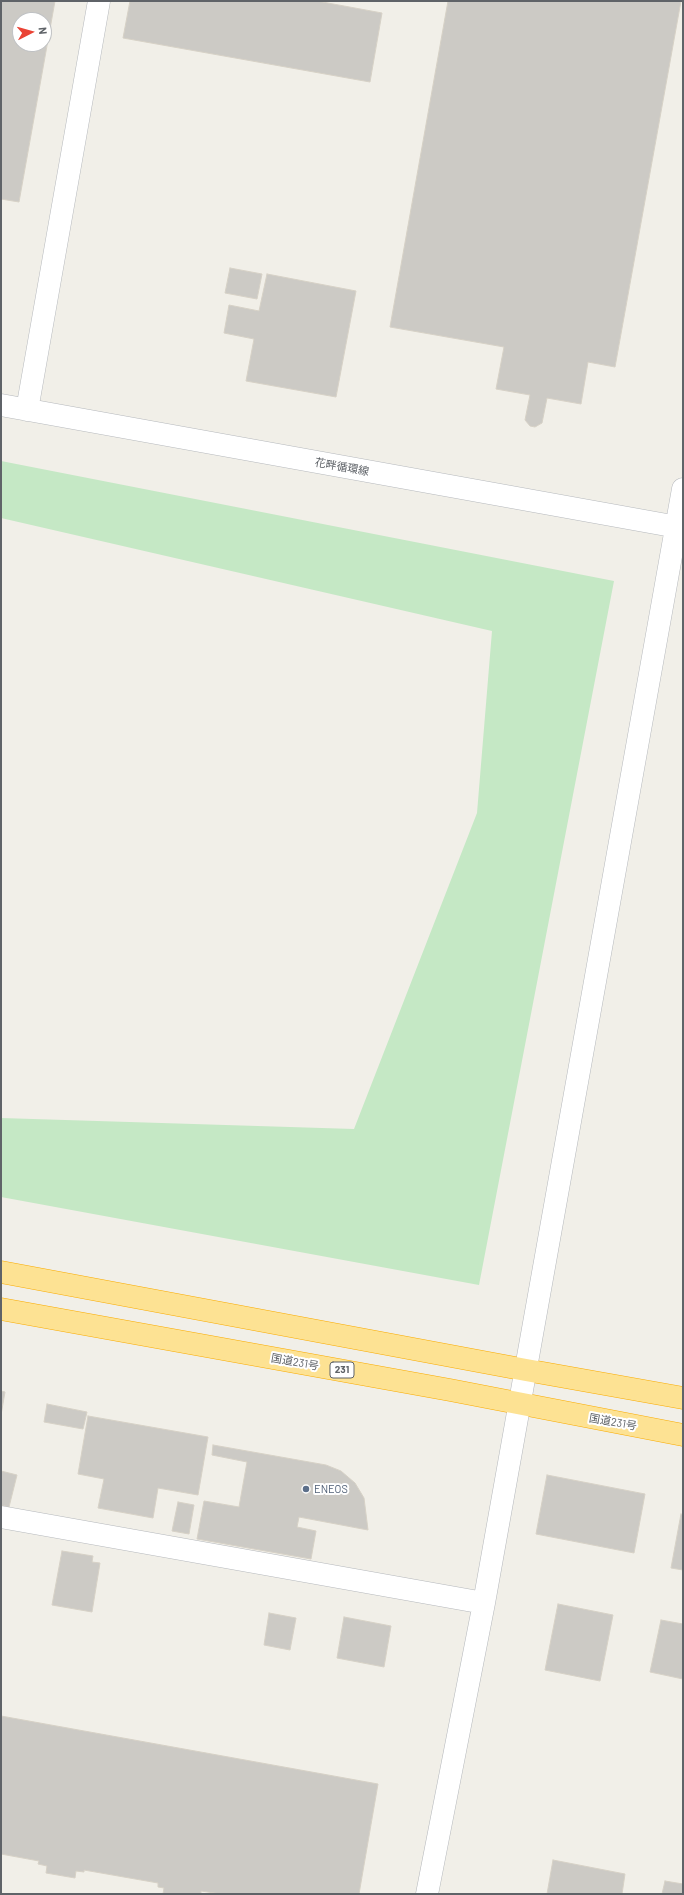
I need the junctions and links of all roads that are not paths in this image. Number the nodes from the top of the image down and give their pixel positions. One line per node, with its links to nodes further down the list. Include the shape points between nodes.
1 (99, 1): 3 (street)
2 (1, 405): 3 (street, 花畔循環線)
3 (27, 410): 5 (street, 花畔循環線)
4 (683, 489): 5 (street)
5 (680, 528): 8 (street)
6 (1, 1272): 8 (highway)
7 (1, 1309): 10 (highway, 国道231号 / 231)
8 (526, 1370): 9 (highway); 10 (street)
9 (683, 1398)
10 (520, 1404): 11 (highway, 国道231号 / 231); 13 (street)
11 (683, 1435)
12 (1, 1517): 13 (street)
13 (484, 1603): 14 (street)
14 (427, 1894)

